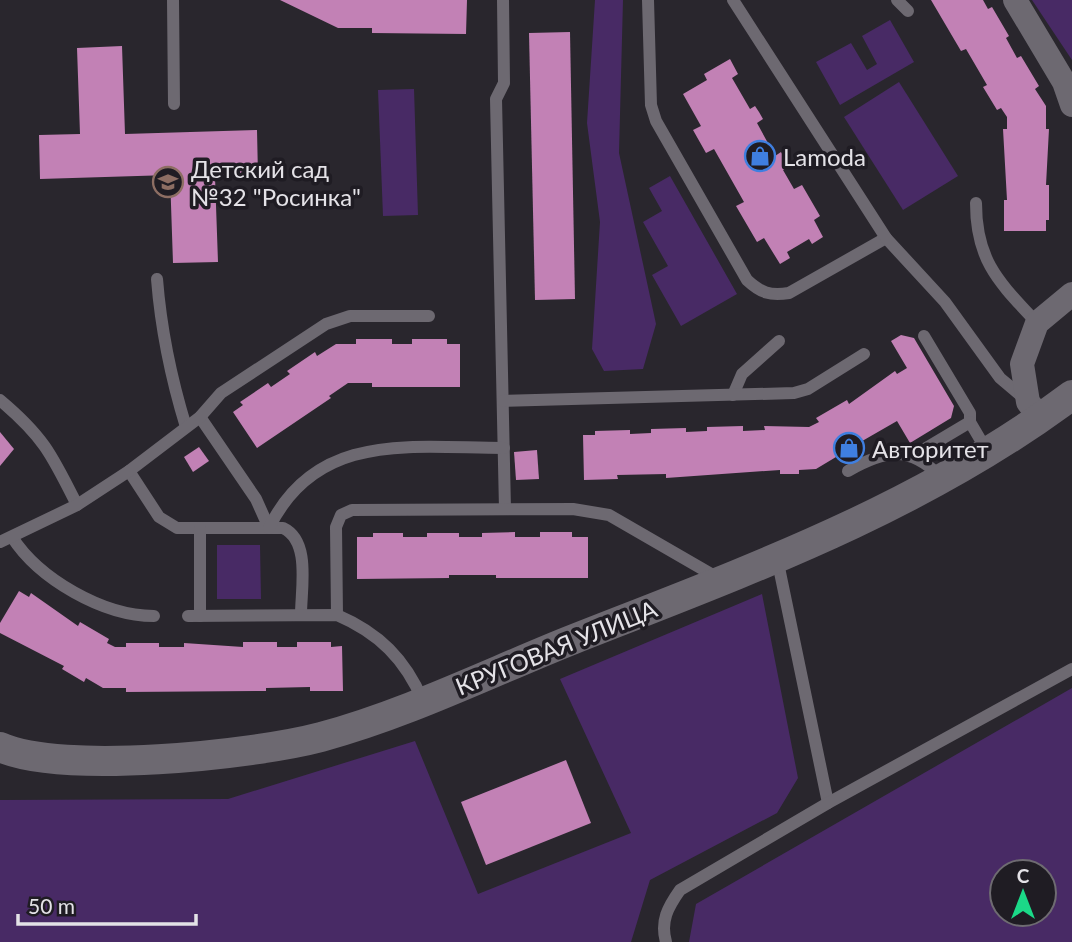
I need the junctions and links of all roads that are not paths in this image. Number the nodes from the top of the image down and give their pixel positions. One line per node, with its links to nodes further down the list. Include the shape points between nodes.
1 (173, 0): 8 (lane)
2 (503, 0): 21 (lane, via 504,83 496,99)
3 (648, 0): 11 (lane, via 651,105 656,121 747,280 758,291 773,296 789,293)
4 (733, 0): 11 (lane)
5 (897, 0): 7 (lane)
6 (1015, 0): 9 (street, via 1064,82)
7 (908, 11)
8 (174, 104)
9 (1072, 106)
10 (976, 203): 15 (lane, via 981,250 993,275)
11 (886, 238): 22 (lane, via 945,302 1000,378)
12 (157, 279): 25 (lane, via 161,330)
13 (1072, 294): 15 (street)
14 (429, 316): 23 (lane, via 350,316 326,324 221,393)
15 (1037, 323): 22 (street, via 1022,364)
16 (924, 336): 24 (lane, via 970,413)
17 (779, 341): 19 (lane, via 742,374)
18 (864, 354): 19 (lane, via 801,391)
19 (733, 394): 21 (lane)
20 (0, 400): 32 (lane, via 47,444)
21 (503, 401): 26 (lane)
22 (1054, 406): 27 (street, КРУГОВАЯ УЛИЦА)
23 (200, 417): 25 (lane); 34 (lane, via 256,499)
24 (970, 422): 27 (lane); 28 (lane)
25 (186, 427): 29 (lane)
26 (504, 447): 33 (lane); 34 (lane, via 375,448 351,453 296,486)
27 (989, 453): 31 (street, КРУГОВАЯ УЛИЦА)
28 (908, 455): 30 (lane, via 884,453); 31 (lane, via 927,463)
29 (129, 471): 32 (lane); 35 (lane, via 159,517 177,528)
30 (848, 471)
31 (944, 479): 37 (street, КРУГОВАЯ УЛИЦА, via 864,521)
32 (77, 505): 36 (lane)
33 (505, 509): 38 (lane, via 573,509 609,515); 40 (lane, via 352,510 341,515 336,527)
34 (269, 527): 35 (lane); 39 (lane, via 295,533 301,546)
35 (200, 528): 39 (lane, via 194,616)
36 (6, 540): 41 (lane, via 45,573 107,610)
37 (776, 558): 38 (street, КРУГОВАЯ УЛИЦА); 45 (lane)
38 (723, 580): 43 (street, КРУГОВАЯ УЛИЦА)
39 (301, 615): 40 (lane)
40 (337, 615): 43 (lane, via 392,649 411,673)
41 (154, 616)
42 (1072, 669): 45 (lane)
43 (423, 701): 44 (street, КРУГОВАЯ УЛИЦА, via 320,737 193,756 59,761)
44 (0, 747)
45 (828, 803): 46 (lane, via 680,890 666,909)
46 (666, 942)

